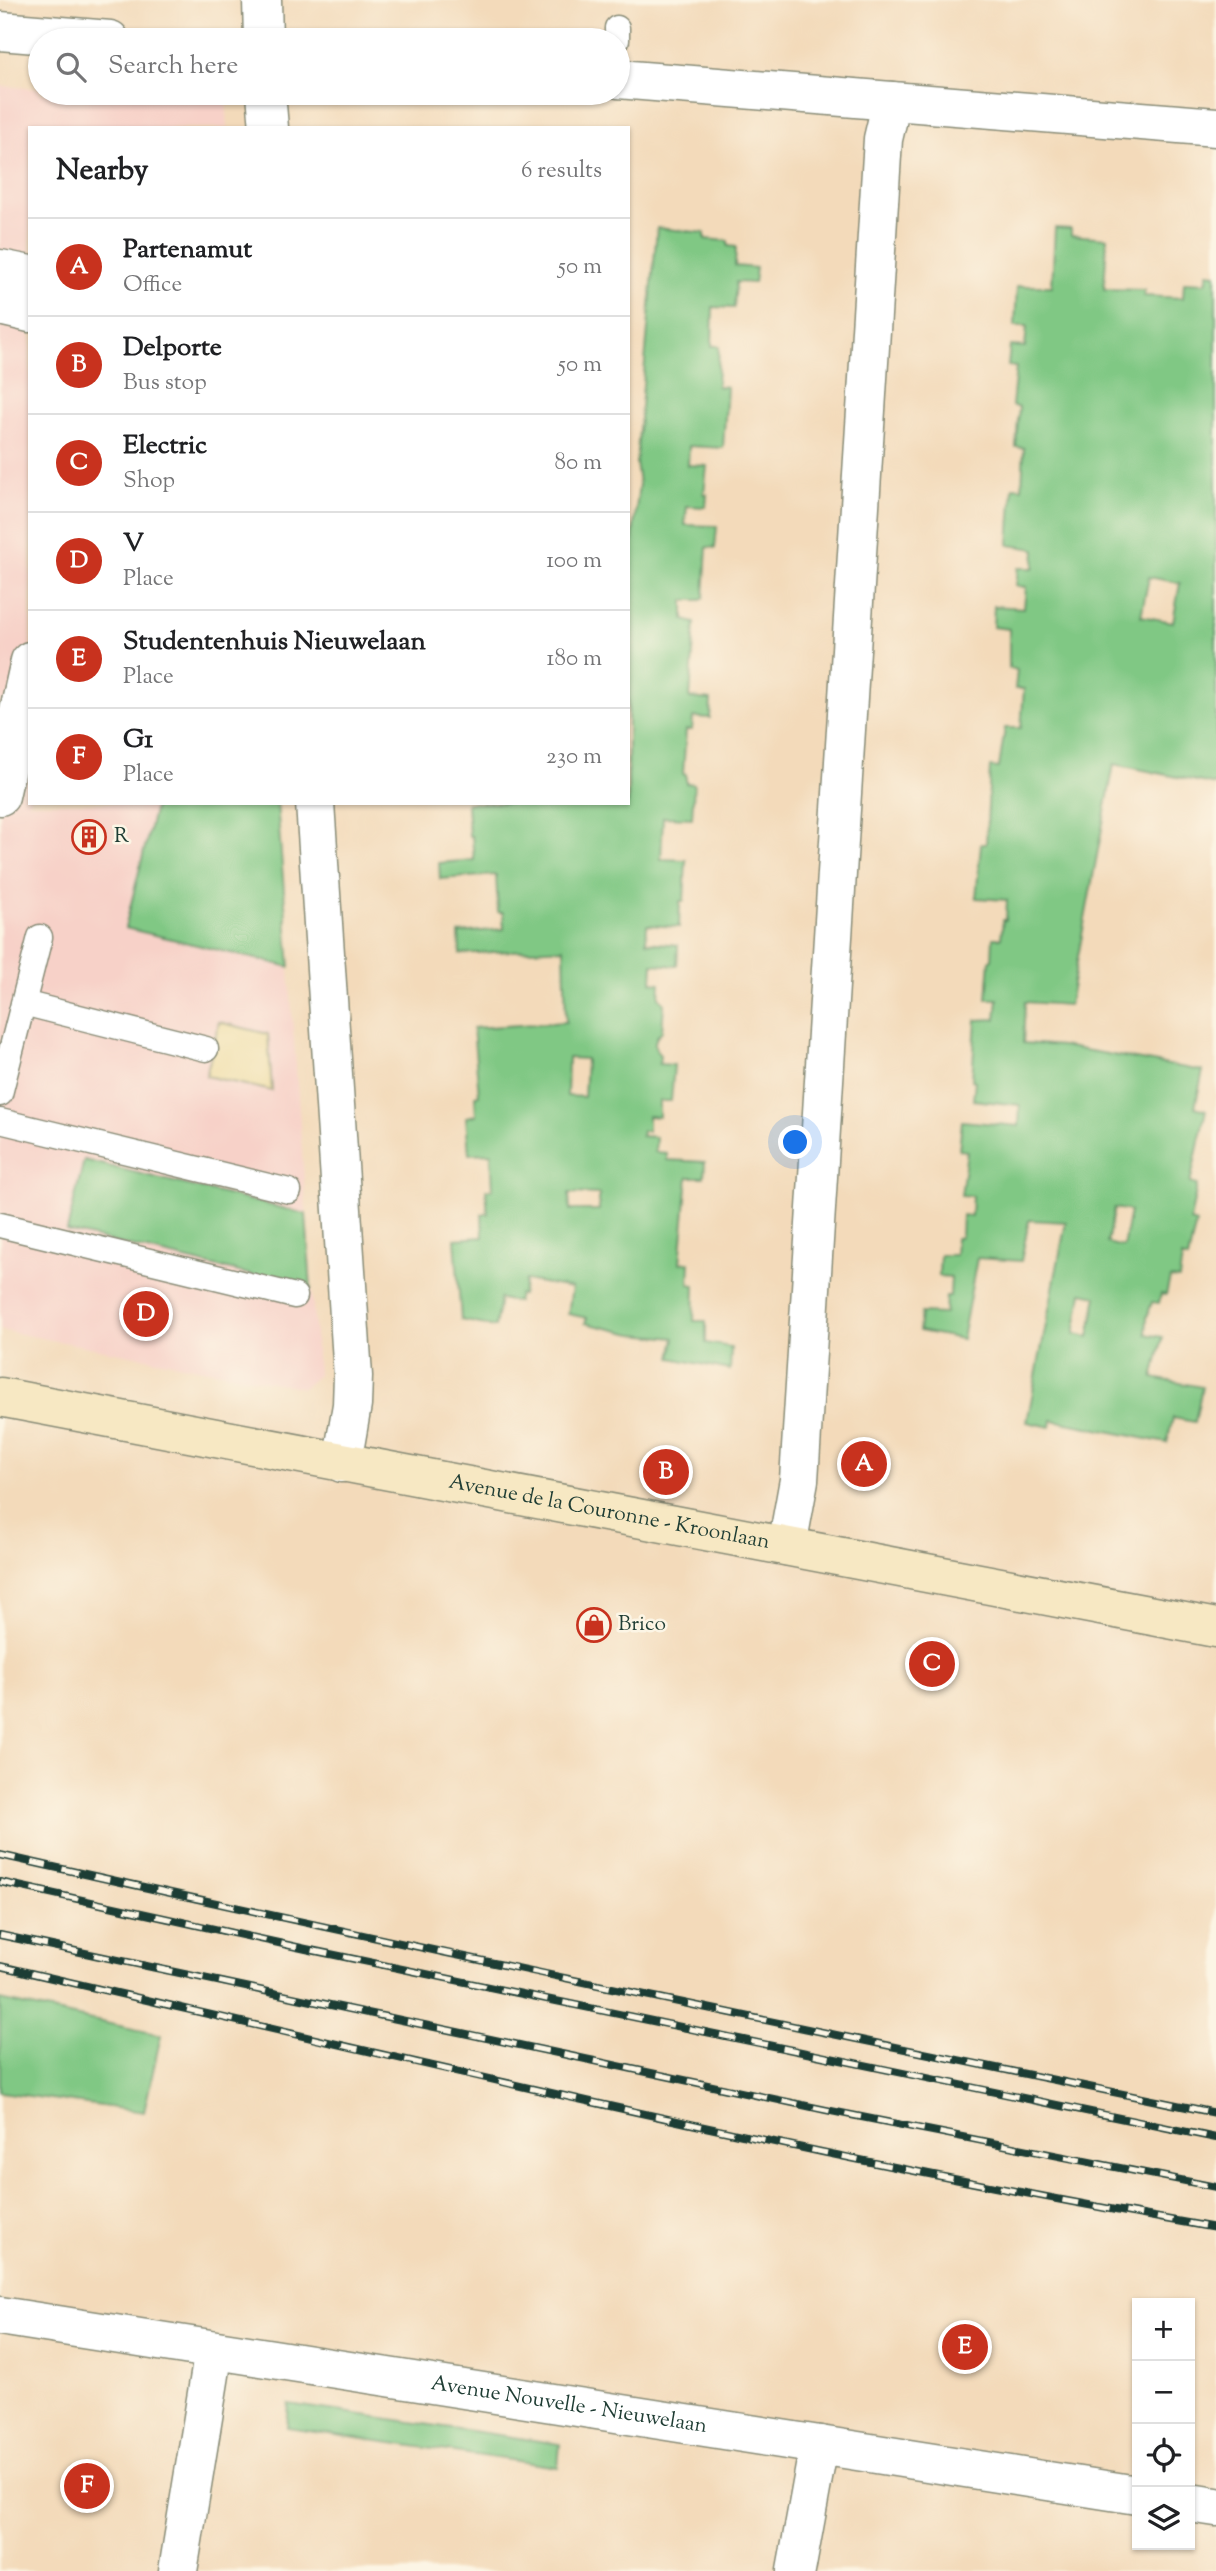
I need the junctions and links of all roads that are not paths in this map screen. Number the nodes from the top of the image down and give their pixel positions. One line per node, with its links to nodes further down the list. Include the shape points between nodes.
1 (262, 0): 2 (street)
2 (263, 28)
3 (0, 32): 4 (street)
4 (28, 34)
5 (630, 80): 6 (street)
6 (892, 101): 9 (street); 27 (street, via 883,139 799,1480)
7 (267, 105): 8 (street)
8 (269, 126)
9 (1216, 127)
10 (0, 269): 11 (street)
11 (28, 275)
12 (0, 306): 13 (street)
13 (28, 313)
14 (17, 683): 15 (street)
15 (0, 796)
16 (315, 805): 26 (street, via 353,1376)
17 (40, 937): 18 (lane)
18 (23, 1003): 19 (lane); 20 (lane)
19 (206, 1049)
20 (0, 1094)
21 (0, 1122): 22 (lane)
22 (289, 1191)
23 (0, 1225): 24 (lane)
24 (295, 1296)
25 (0, 1397): 26 (main road, Avenue de la Couronne - Kroonlaan)
26 (342, 1463): 27 (main road, Avenue de la Couronne - Kroonlaan)
27 (787, 1546): 28 (main road, Avenue de la Couronne - Kroonlaan)
28 (1216, 1628)
29 (0, 2316): 30 (street, Avenue Nouvelle - Nieuwelaan)
30 (214, 2350): 31 (street, Avenue Nouvelle - Nieuwelaan); 35 (street)
31 (819, 2445): 32 (street, Avenue Nouvelle - Nieuwelaan); 36 (street)
32 (1132, 2494)
33 (1195, 2504): 34 (street)
34 (1216, 2507)
35 (178, 2571)
36 (796, 2571)

